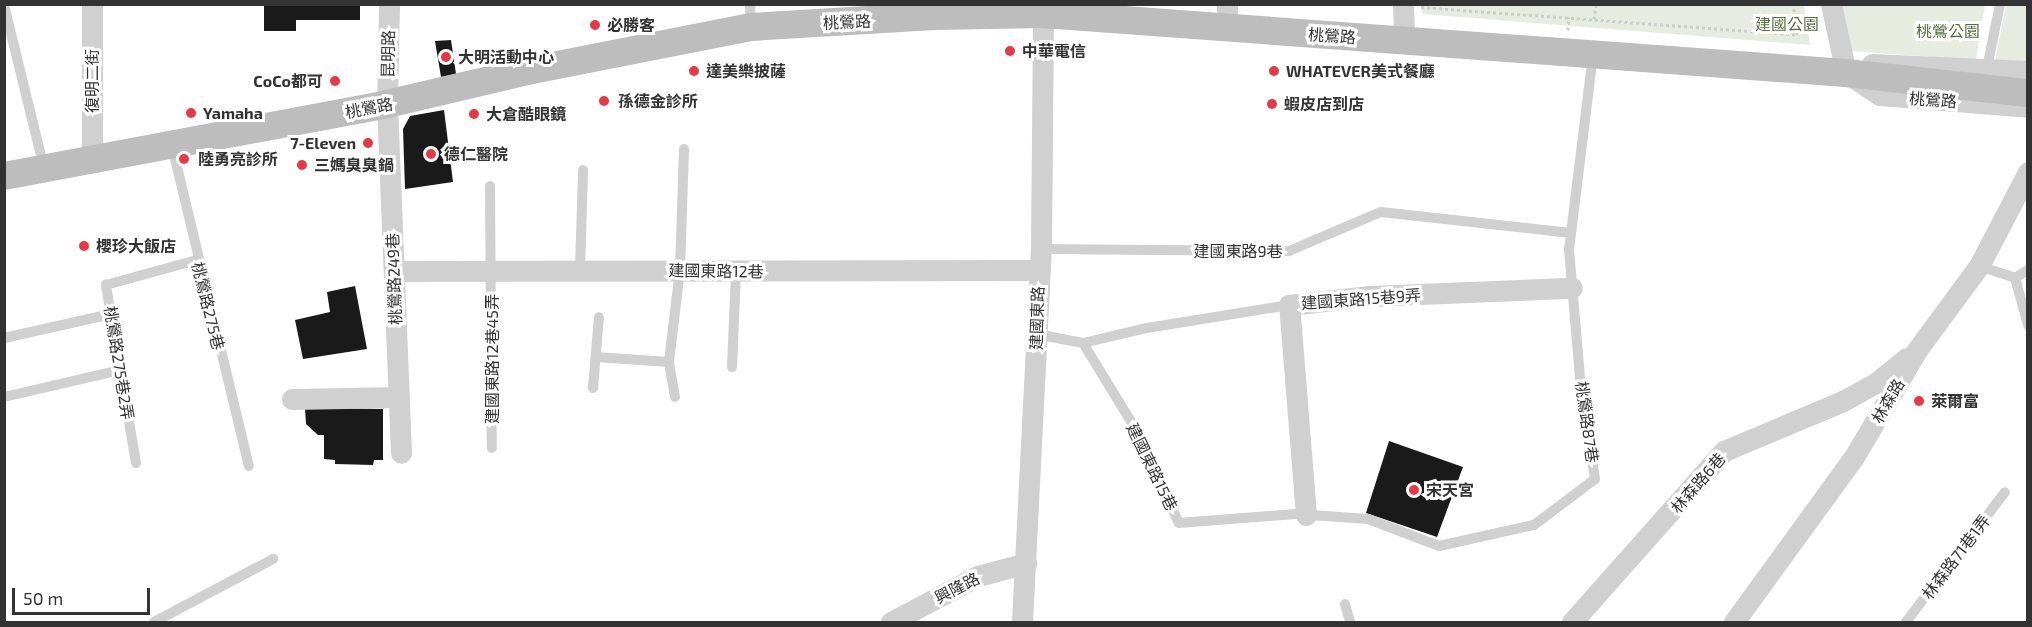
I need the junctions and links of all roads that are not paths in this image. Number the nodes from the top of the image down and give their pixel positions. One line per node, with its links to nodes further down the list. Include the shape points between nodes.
1 (4, 4): 21 (lane)
2 (92, 4): 20 (street, 復明二街)
3 (389, 4): 16 (street, 昆明路)
4 (1831, 4): 14 (street)
5 (2000, 4): 12 (lane)
6 (1406, 5): 10 (street)
7 (1043, 9): 8 (main road, 桃鶯路, via 834,18); 9 (main road, 桃鶯路); 28 (street, 建國東路)
8 (751, 16): 16 (main road, 桃鶯路)
9 (1227, 16): 10 (main road, 桃鶯路)
10 (1404, 41): 11 (main road, 桃鶯路)
11 (1593, 55): 14 (main road, 桃鶯路); 26 (lane, 桃鶯路87巷)
12 (1987, 68): 13 (street, 桃鶯路); 14 (street, 桃鶯路, via 1874,63)
13 (2028, 71)
14 (1846, 74): 15 (main road, 桃鶯路); 17 (street, 桃鶯路, via 1880,95)
15 (2028, 93)
16 (387, 104): 18 (main road, 桃鶯路); 34 (street, 桃鶯路249巷)
17 (2028, 107)
18 (172, 146): 20 (main road, 桃鶯路); 27 (lane, 桃鶯路275巷)
19 (684, 149): 32 (lane)
20 (92, 159): 21 (main road, 桃鶯路)
21 (44, 168): 24 (main road, 桃鶯路)
22 (583, 170): 30 (lane)
23 (2028, 171): 29 (street, 林森路)
24 (4, 176)
25 (490, 186): 31 (lane, 建國東路12巷45弄)
26 (1571, 233): 28 (lane, 建國東路9巷, via 1381,212 1289,251); 37 (lane, 桃鶯路87巷)
27 (197, 260): 39 (lane, 桃鶯路275巷2弄, via 106,285); 58 (lane, 桃鶯路275巷)
28 (1040, 260): 35 (street, 建國東路12巷); 42 (street, 建國東路)
29 (1979, 266): 36 (lane); 45 (street, 林森路)
30 (580, 268): 31 (street, 建國東路12巷); 32 (street, 建國東路12巷)
31 (492, 270): 34 (street, 建國東路12巷); 55 (lane, 建國東路12巷45弄)
32 (680, 270): 35 (street, 建國東路12巷); 47 (lane)
33 (2028, 270): 36 (lane)
34 (394, 271): 51 (street, 桃鶯路249巷)
35 (736, 272): 48 (lane)
36 (2015, 278): 41 (lane)
37 (1572, 288): 38 (street, 建國東路15巷9弄, via 1369,296); 60 (lane, 桃鶯路87巷, via 1581,388 1595,479 1534,525 1439,546 1368,519)
38 (1289, 304): 44 (lane, via 1147,328); 60 (street, 建國東路15巷9弄)
39 (111, 314): 43 (lane); 49 (lane, 桃鶯路275巷2弄)
40 (599, 316): 46 (lane)
41 (2028, 326)
42 (1036, 334): 44 (lane); 62 (street, 建國東路)
43 (4, 339)
44 (1083, 344): 60 (lane, 建國東路15巷, via 1133,425 1179,523)
45 (1917, 350): 64 (street, 林森路, via 1854,458); 69 (street, 林森路6巷, via 1877,382 1843,401 1724,451)
46 (596, 357): 47 (lane); 50 (lane)
47 (669, 363): 52 (lane)
48 (732, 367)
49 (120, 370): 53 (lane); 57 (lane, 桃鶯路275巷2弄)
50 (593, 388)
51 (399, 397): 54 (street); 56 (street, 桃鶯路249巷)
52 (675, 397)
53 (4, 398)
54 (292, 399)
55 (492, 448)
56 (401, 453)
57 (136, 463)
58 (249, 466)
59 (2006, 492): 70 (lane, 林森路71巷1弄)
60 (1306, 515)
61 (273, 559): 65 (lane)
62 (1026, 563): 66 (street, 興隆路, via 978,576); 67 (street, 建國東路)
63 (1345, 604): 68 (lane)
64 (1738, 621)
65 (154, 622)
66 (891, 622)
67 (1022, 622)
68 (1350, 622)
69 (1572, 622)
70 (1906, 622)

